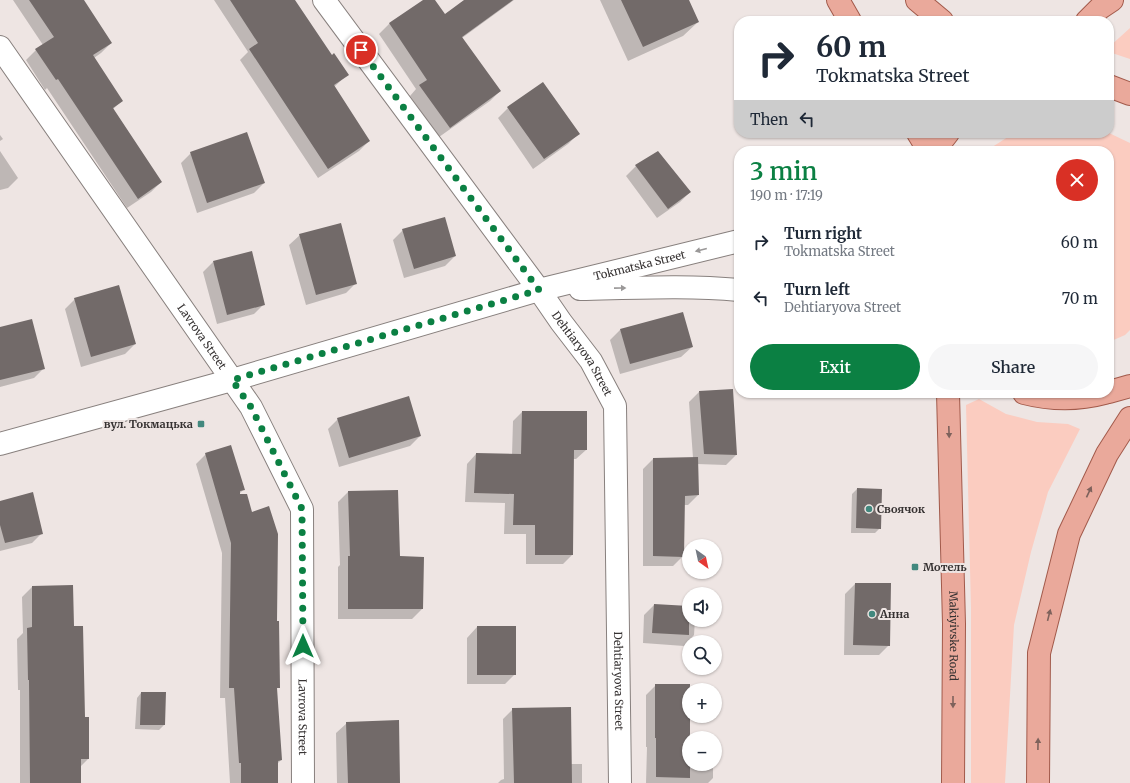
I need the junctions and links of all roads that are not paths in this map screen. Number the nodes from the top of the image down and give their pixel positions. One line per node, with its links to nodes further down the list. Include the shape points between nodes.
1 (324, 0): 14 (street, Dehtiaryova Street)
2 (838, 0): 5 (main road)
3 (917, 0): 6 (main road)
4 (1112, 0): 7 (main road)
5 (847, 16)
6 (936, 16)
7 (1092, 16)
8 (0, 47): 16 (street, Lavrova Street)
9 (1114, 88): 10 (main road)
10 (1130, 94)
11 (944, 138): 12 (main road)
12 (938, 146)
13 (734, 242): 14 (street, Tokmatska Street, one-way to 14)
14 (539, 290): 15 (street, Tokmatska Street, one-way to 15); 16 (street, Tokmatska Street); 25 (street, Dehtiaryova Street, via 591,361 615,406)
15 (734, 290)
16 (232, 380): 23 (street, Tokmatska Street); 24 (street, Lavrova Street, via 251,407 302,509)
17 (1130, 386): 18 (main road)
18 (1114, 391)
19 (948, 398): 26 (main road, Makiyivske Road, one-way to 26, via 954,624)
20 (1054, 398): 21 (main road)
21 (1073, 398)
22 (1130, 418): 27 (main road, one-way to 22, via 1039,653 1069,534 1107,454)
23 (0, 444)
24 (303, 783)
25 (620, 783)
26 (953, 783)
27 (1038, 783)

